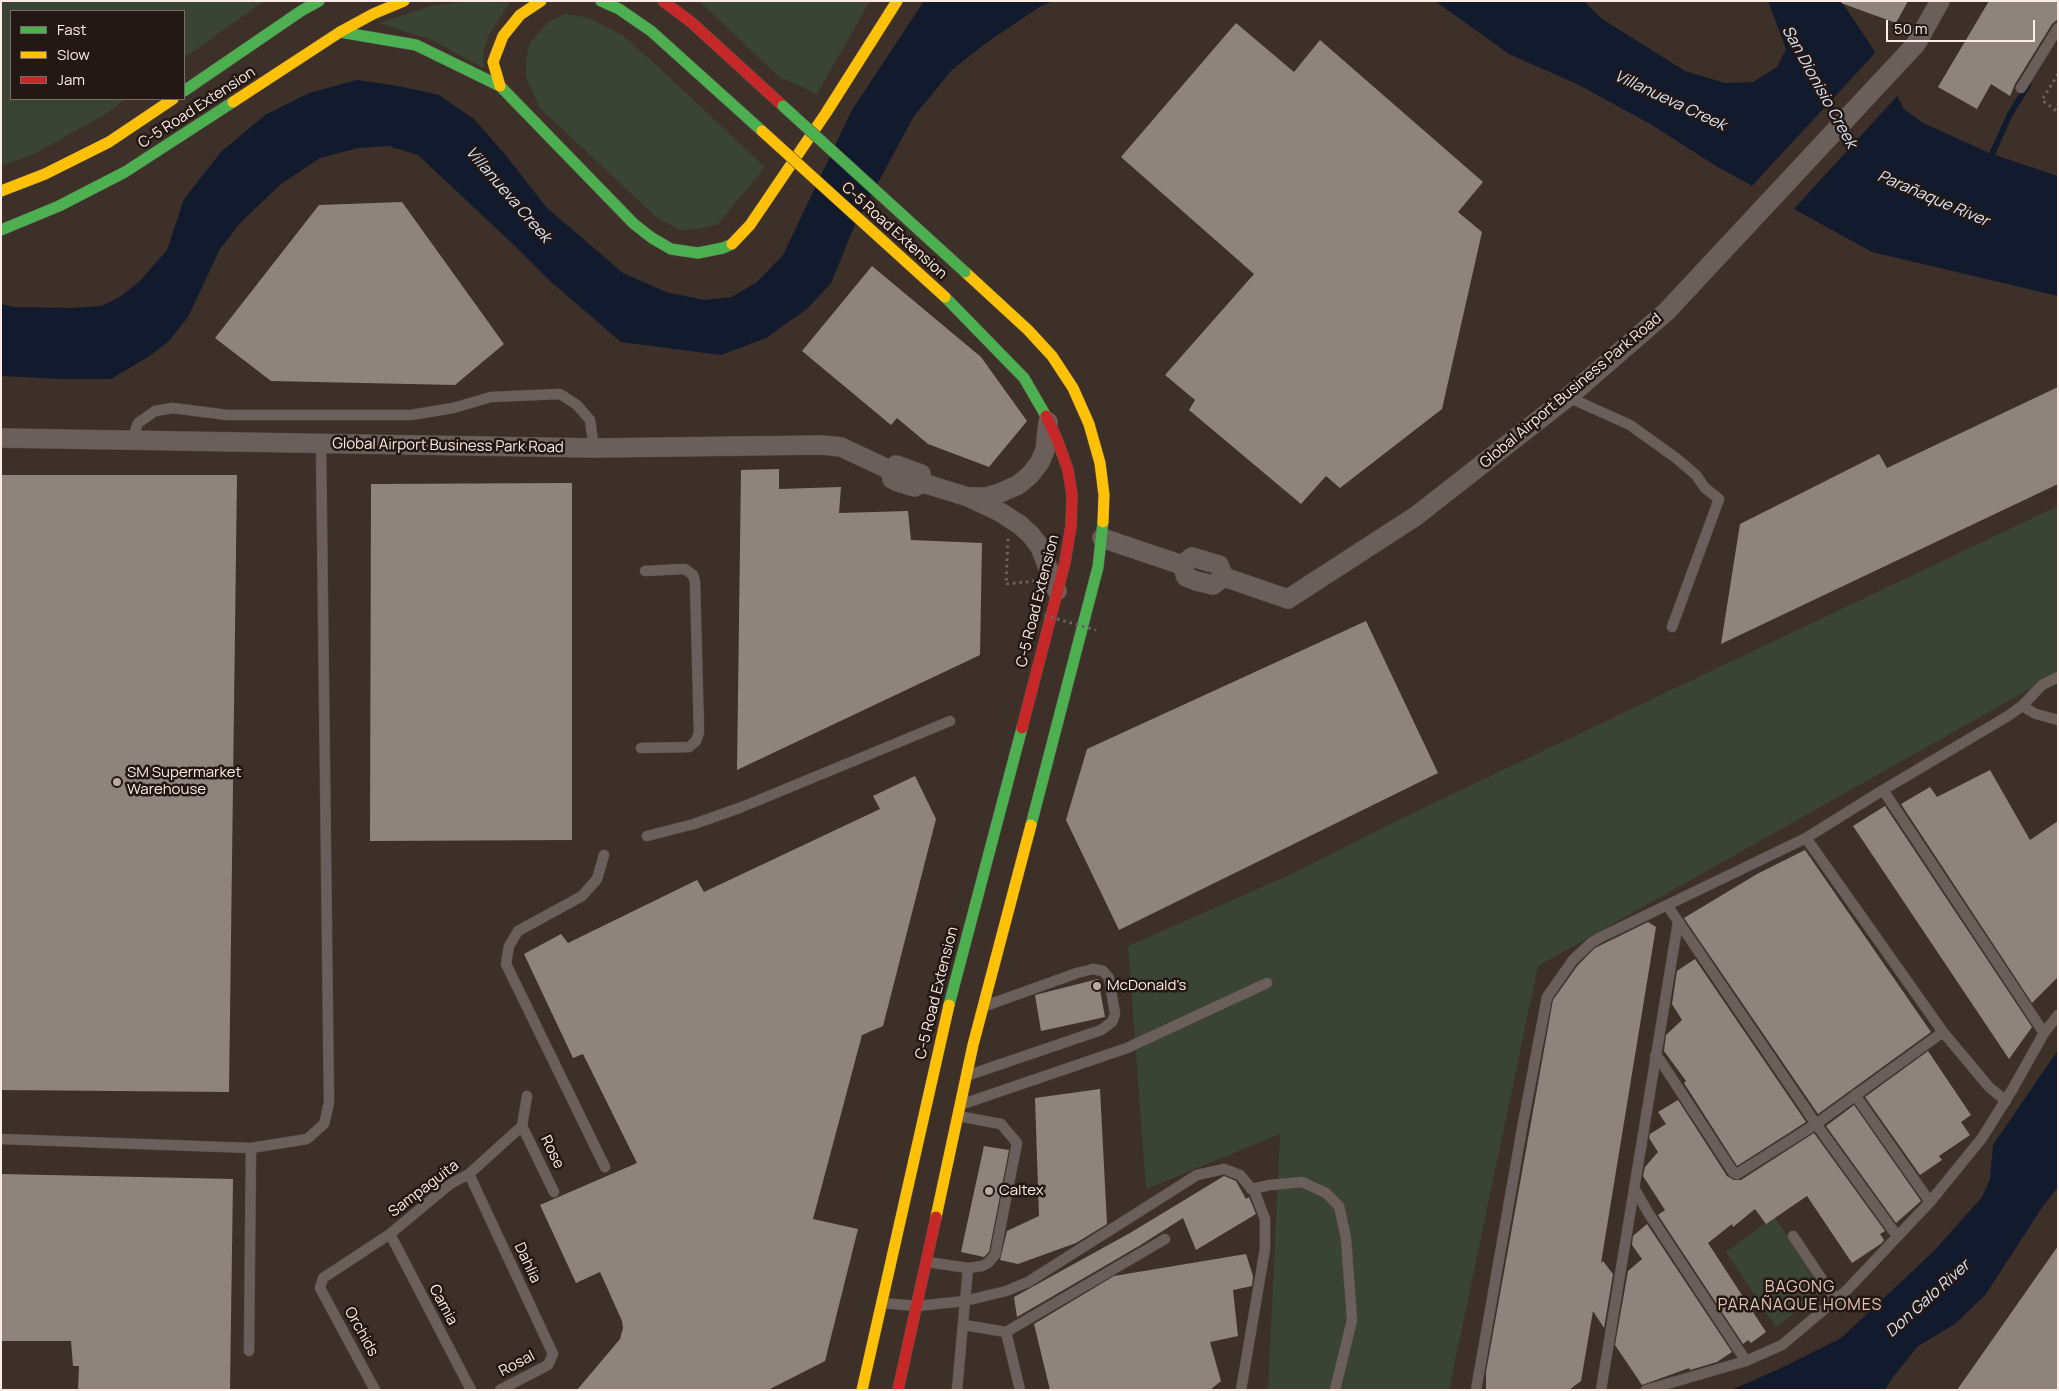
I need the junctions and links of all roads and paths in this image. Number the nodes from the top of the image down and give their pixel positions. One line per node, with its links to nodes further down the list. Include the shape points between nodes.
1 (319, 1): 15 (main road, C-5 Road Extension)
2 (404, 1): 11 (main road, C-5 Road Extension)
3 (541, 1): 13 (main road, via 520,15 502,36 493,62)
4 (601, 1): 21 (main road, C-5 Road Extension, bridge, via 651,31 945,296 1024,378)
5 (663, 1): 9 (main road, C-5 Road Extension)
6 (675, 1): 9 (main road)
7 (897, 1): 13 (main road, via 754,220 733,243 710,252 671,249 634,224)
8 (1940, 1): 20 (street, Global Airport Business Park Road, via 1916,44 1667,311)
9 (691, 22): 28 (main road, C-5 Road Extension, bridge, via 1028,330 1052,356 1073,388 1089,424 1100,463 1104,495)
10 (2058, 28): 14 (lane)
11 (340, 32): 13 (main road, via 416,45); 19 (main road, C-5 Road Extension, via 125,172 59,206)
12 (2058, 74): 17 (path, via 2042,100)
13 (500, 86)
14 (2021, 88)
15 (185, 90)
16 (172, 100): 18 (main road, C-5 Road Extension, via 109,142 45,174)
17 (2058, 112)
18 (1, 191)
19 (1, 230)
20 (1568, 397): 28 (street, Global Airport Business Park Road, via 1416,516 1288,599 1224,577 1213,585 1186,578 1182,565); 33 (lane, via 1630,425 1676,458 1719,499)
21 (1048, 421): 26 (street, Global Airport Business Park Road, via 1045,450 1030,475 1002,492); 31 (main road, C-5 Road Extension, via 1068,470 1072,495 1071,526)
22 (1, 438): 23 (street, Global Airport Business Park Road)
23 (132, 440): 24 (street, Global Airport Business Park Road); 25 (lane, via 138,423 156,411 173,408 228,415 411,415 491,397 560,394 577,405 590,420)
24 (320, 444): 25 (street, Global Airport Business Park Road); 62 (lane, via 329,1103 324,1124 307,1139)
25 (594, 448): 26 (street, Global Airport Business Park Road, via 841,447 890,470 896,465 921,474 923,483)
26 (968, 497): 31 (street, Global Airport Business Park Road, via 1000,512 1031,534 1046,560)
27 (1008, 535): 30 (path, via 1006,584)
28 (1102, 538): 47 (main road, C-5 Road Extension, via 1092,590)
29 (645, 571): 39 (lane, via 685,569 693,575 698,732 696,741 688,748)
30 (1042, 580)
31 (1057, 591): 51 (main road, C-5 Road Extension)
32 (1032, 612): 34 (path, bridge)
33 (1672, 627)
34 (1096, 630)
35 (2058, 677): 36 (lane, via 2042,685)
36 (2022, 706): 37 (lane); 40 (lane)
37 (2058, 720)
38 (950, 721): 41 (lane, via 742,807)
39 (641, 748)
40 (1883, 790): 42 (lane); 50 (lane)
41 (647, 836)
42 (1806, 838): 44 (lane); 49 (lane)
43 (604, 855): 63 (lane, via 597,879 582,896 518,931 509,946 506,964)
44 (1667, 905): 45 (lane); 94 (lane, via 1591,943 1573,960 1547,997)
45 (1678, 922): 53 (lane); 59 (lane)
46 (1267, 982): 58 (lane, via 1127,1048)
47 (983, 1007): 52 (main road, C-5 Road Extension); 54 (lane, via 1093,970 1103,971 1109,978 1115,1014 1112,1022 1101,1030)
48 (2058, 1015): 50 (lane)
49 (1943, 1032): 55 (lane); 57 (lane, via 1989,1087)
50 (2044, 1033): 57 (lane)
51 (940, 1037): 52 (main road); 78 (main road, C-5 Road Extension)
52 (964, 1043): 54 (main road, C-5 Road Extension)
53 (1655, 1056): 59 (lane, via 1737,1174); 66 (lane)
54 (966, 1076): 58 (main road, C-5 Road Extension)
55 (1855, 1095): 59 (lane); 68 (lane)
56 (527, 1096): 60 (lane)
57 (2006, 1101): 68 (lane, via 1982,1138)
58 (959, 1111): 73 (main road, C-5 Road Extension); 74 (lane, via 1002,1124 1017,1143 995,1255 982,1266)
59 (1816, 1124): 71 (lane)
60 (522, 1126): 64 (lane, Sampaguita); 67 (lane, Rose)
61 (1, 1139): 62 (lane)
62 (251, 1148): 82 (lane)
63 (605, 1167)
64 (469, 1174): 69 (lane, Sampaguita, via 450,1184); 84 (lane, Dahlia, via 553,1354)
65 (1251, 1188): 77 (lane, via 1240,1175 1224,1169 1197,1175 1028,1282); 92 (lane, via 1265,1219 1265,1249); 93 (lane, via 1302,1182 1326,1193 1339,1206 1346,1238 1352,1320)
66 (1634, 1188): 83 (lane); 95 (lane)
67 (554, 1192)
68 (1930, 1202): 71 (lane)
69 (390, 1234): 75 (lane, Sampaguita, via 323,1278); 86 (lane, Camia)
70 (1793, 1236): 76 (lane)
71 (1897, 1236): 76 (lane)
72 (1165, 1239): 81 (lane)
73 (927, 1262): 74 (lane); 79 (main road, C-5 Road Extension)
74 (968, 1268): 77 (lane)
75 (320, 1288): 85 (lane, Orchids)
76 (1836, 1300): 83 (lane, via 1782,1345)
77 (964, 1301): 79 (lane); 80 (lane)
78 (881, 1302): 79 (lane); 88 (main road, C-5 Road Extension)
79 (917, 1306): 89 (main road, C-5 Road Extension)
80 (964, 1325): 81 (lane); 90 (lane)
81 (1006, 1332): 91 (lane)
82 (249, 1351)
83 (1746, 1361): 96 (lane)
84 (548, 1365): 87 (lane, Rosal)
85 (375, 1390)
86 (471, 1390)
87 (500, 1390)
88 (862, 1390)
89 (898, 1390)
90 (958, 1390)
91 (1020, 1390)
92 (1241, 1390)
93 (1335, 1390)
94 (1476, 1390)
95 (1601, 1390)
96 (1646, 1390)

